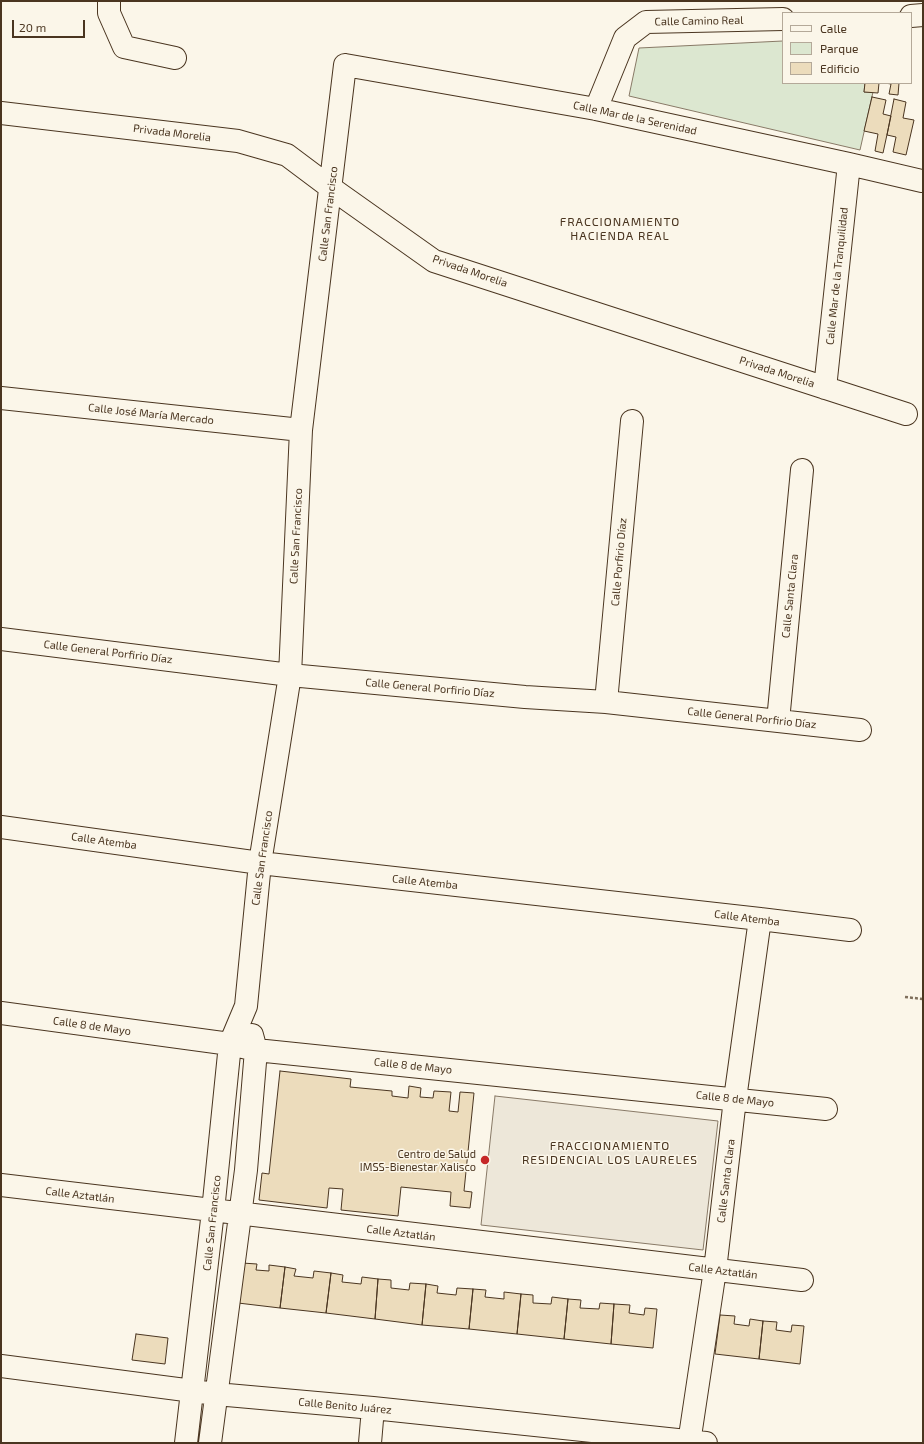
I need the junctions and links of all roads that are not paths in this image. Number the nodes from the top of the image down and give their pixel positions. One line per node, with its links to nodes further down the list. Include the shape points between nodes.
1 (109, 1): 5 (street, via 110,13 124,47)
2 (923, 15): 3 (street)
3 (912, 16)
4 (782, 19): 7 (street, Calle Camino Real, via 646,22 625,38)
5 (174, 58)
6 (346, 65): 7 (street, Calle Mar de la Serenidad); 11 (street, Calle San Francisco)
7 (596, 109): 9 (street, Calle Mar de la Serenidad)
8 (1, 113): 11 (street, Privada Morelia, via 238,141 287,156)
9 (849, 164): 10 (street, Calle Mar de la Serenidad); 12 (street, Calle Mar de la Tranquilidad)
10 (922, 181)
11 (331, 188): 12 (street, Privada Morelia, via 434,261); 16 (street, Calle San Francisco)
12 (825, 388): 14 (street, Privada Morelia)
13 (1, 398): 16 (street, Calle José María Mercado)
14 (906, 414)
15 (632, 421): 20 (street, Calle Porfirio Díaz)
16 (301, 430): 19 (street, Calle San Francisco)
17 (802, 470): 21 (street, Calle Santa Clara)
18 (1, 639): 19 (street, Calle General Porfirio Díaz)
19 (290, 676): 20 (street, Calle General Porfirio Díaz); 24 (street, Calle San Francisco)
20 (606, 702): 21 (street, Calle General Porfirio Díaz)
21 (778, 721): 22 (street, Calle General Porfirio Díaz)
22 (860, 730)
23 (1, 827): 24 (street, Calle Atemba)
24 (260, 863): 25 (street, Calle Atemba); 27 (street, Calle San Francisco)
25 (760, 919): 26 (street, Calle Atemba); 31 (street, Calle Santa Clara)
26 (850, 930)
27 (246, 1006): 29 (street, Calle San Francisco); 30 (street, Calle San Francisco)
28 (1, 1013): 29 (street, Calle 8 de Mayo)
29 (230, 1044): 30 (street, Calle 8 de Mayo); 34 (street, Calle San Francisco)
30 (256, 1050): 31 (street, Calle 8 de Mayo); 35 (street, Calle San Francisco)
31 (736, 1099): 32 (street, Calle 8 de Mayo); 36 (street, Calle Santa Clara)
32 (826, 1109)
33 (1, 1185): 34 (street, Calle Aztatlán)
34 (214, 1211): 35 (street, Calle Aztatlán); 39 (street, Calle San Francisco)
35 (240, 1214): 36 (street, Calle Aztatlán); 40 (street, Calle San Francisco)
36 (715, 1270): 37 (street, Calle Aztatlán); 42 (street, Calle Santa Clara)
37 (802, 1280)
38 (1, 1366): 39 (street, Calle Benito Juárez)
39 (192, 1390): 40 (street, Calle Benito Juárez); 43 (street, Calle San Francisco)
40 (216, 1394): 41 (street, Calle Benito Juárez); 44 (street, Calle San Francisco)
41 (374, 1408): 42 (street, Calle Benito Juárez); 45 (street)
42 (694, 1442)
43 (186, 1443)
44 (210, 1443)
45 (370, 1443)

